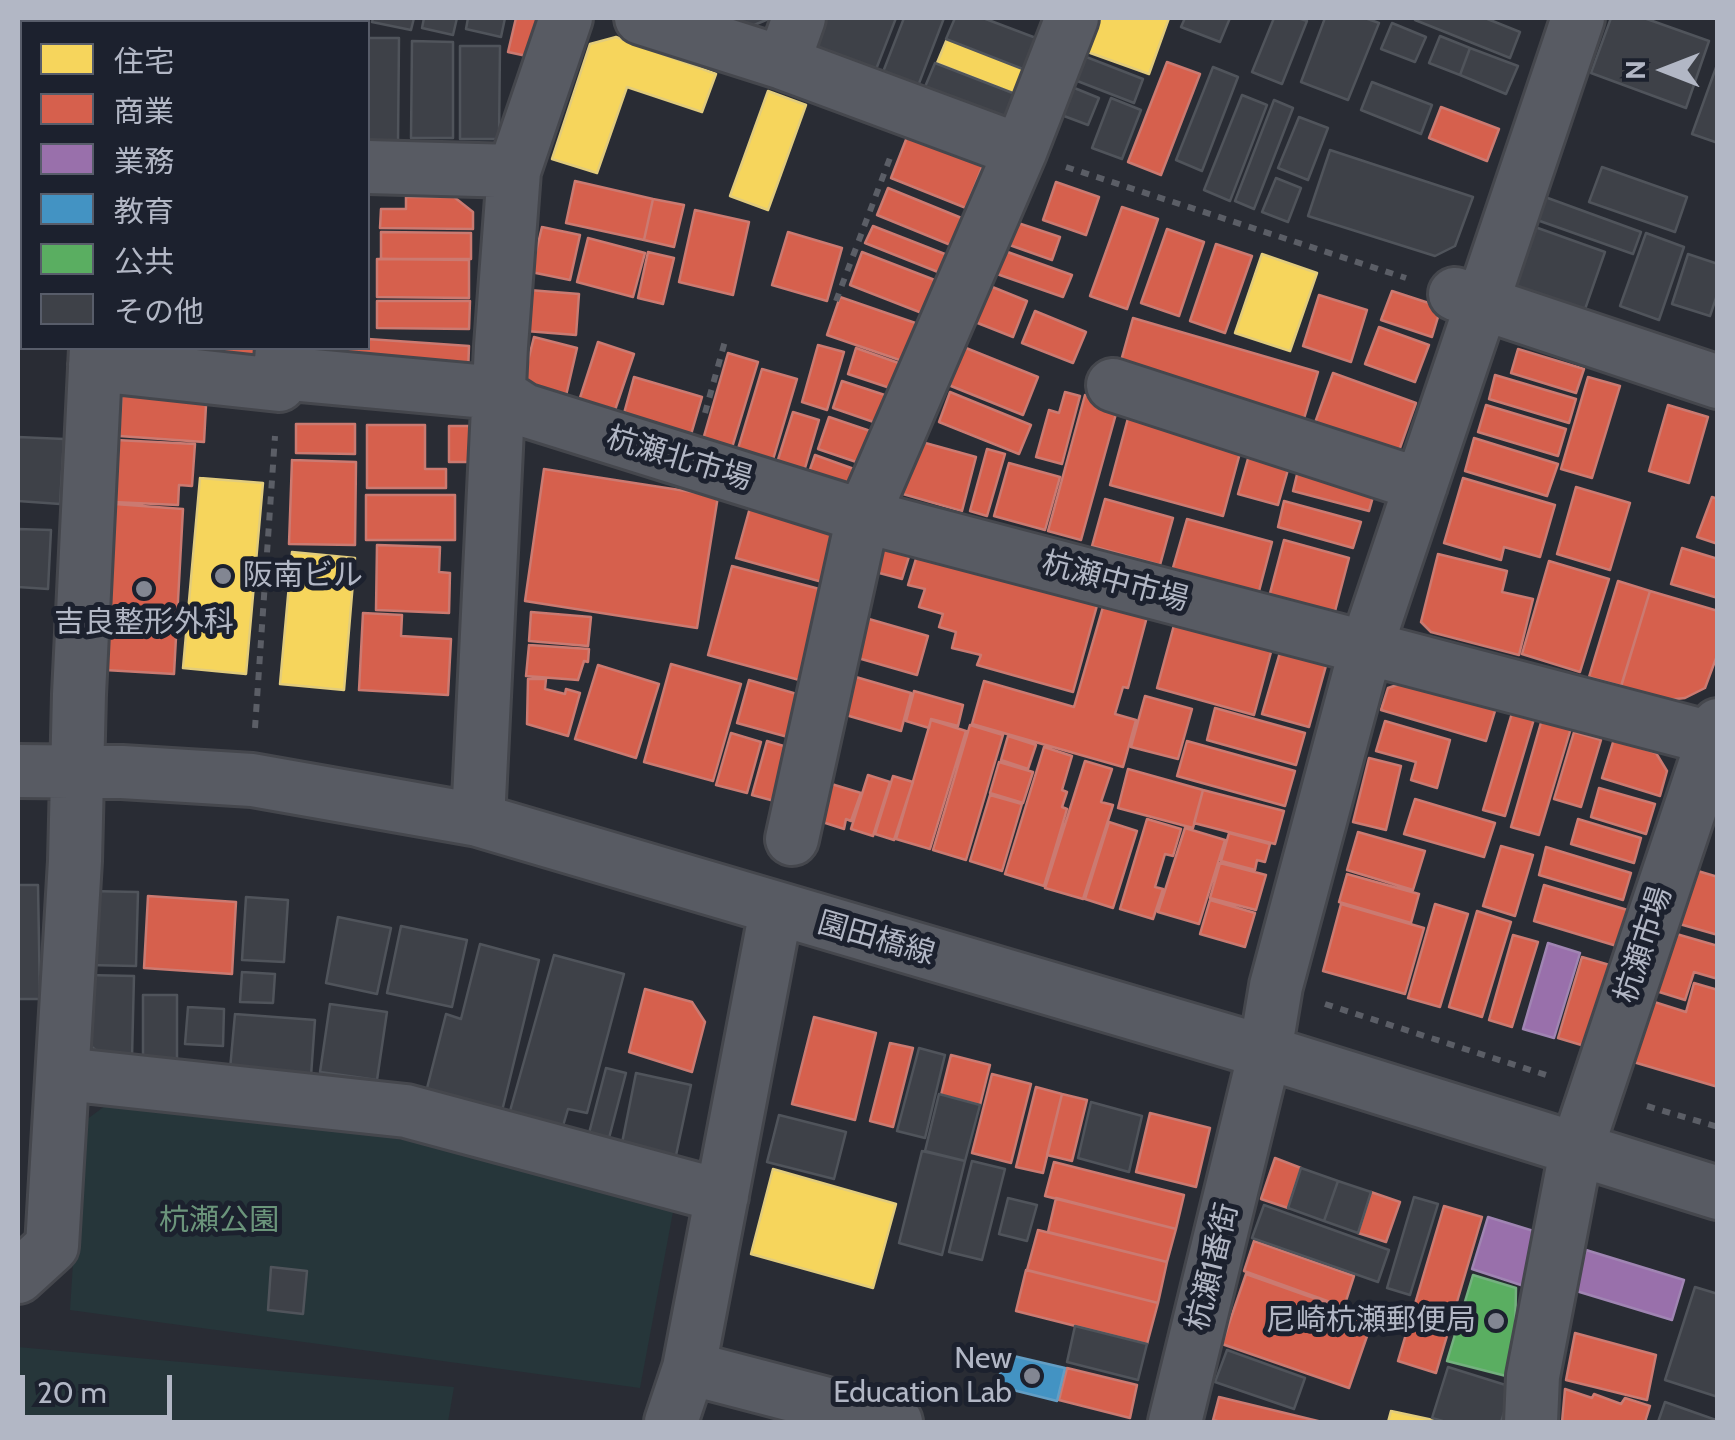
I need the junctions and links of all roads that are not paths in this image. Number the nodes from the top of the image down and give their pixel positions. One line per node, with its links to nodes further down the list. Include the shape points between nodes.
1 (566, 18): 8 (street)
2 (642, 18): 5 (street)
3 (1072, 18): 6 (street)
4 (1578, 18): 9 (street, 杭瀬1番街, via 1511,220)
5 (791, 40): 6 (street)
6 (1008, 160): 16 (street)
7 (370, 167): 8 (street)
8 (514, 171): 14 (street)
9 (1469, 299): 12 (street); 15 (street, 杭瀬1番街)
10 (96, 356): 11 (street); 20 (street)
11 (281, 368): 14 (street)
12 (1718, 382)
13 (1114, 385): 15 (street)
14 (498, 394): 16 (street, 杭瀬北市場, via 524,410); 21 (street)
15 (1422, 486): 17 (street, 杭瀬1番街)
16 (863, 516): 17 (street, 杭瀬中市場); 22 (street)
17 (1366, 648): 18 (street, 杭瀬市場); 24 (street, 杭瀬1番街, via 1295,992)
18 (1715, 735): 26 (street, 杭瀬市場)
19 (18, 771): 20 (street, 園田橋線)
20 (77, 771): 21 (street, 園田橋線, via 252,780); 25 (street)
21 (478, 820): 23 (street, 園田橋線)
22 (792, 840)
23 (776, 910): 24 (street, 園田橋線); 28 (street)
24 (1265, 1052): 26 (street, 園田橋線); 33 (street, 杭瀬1番街)
25 (64, 1074): 28 (street, via 406,1111); 29 (street, via 52,1246)
26 (1576, 1151): 27 (street, 園田橋線); 34 (street, 杭瀬市場, via 1533,1376)
27 (1718, 1193)
28 (722, 1196): 30 (street)
29 (18, 1278)
30 (689, 1368): 31 (street); 32 (street)
31 (671, 1422)
32 (896, 1422)
33 (1175, 1422)
34 (1531, 1422)

